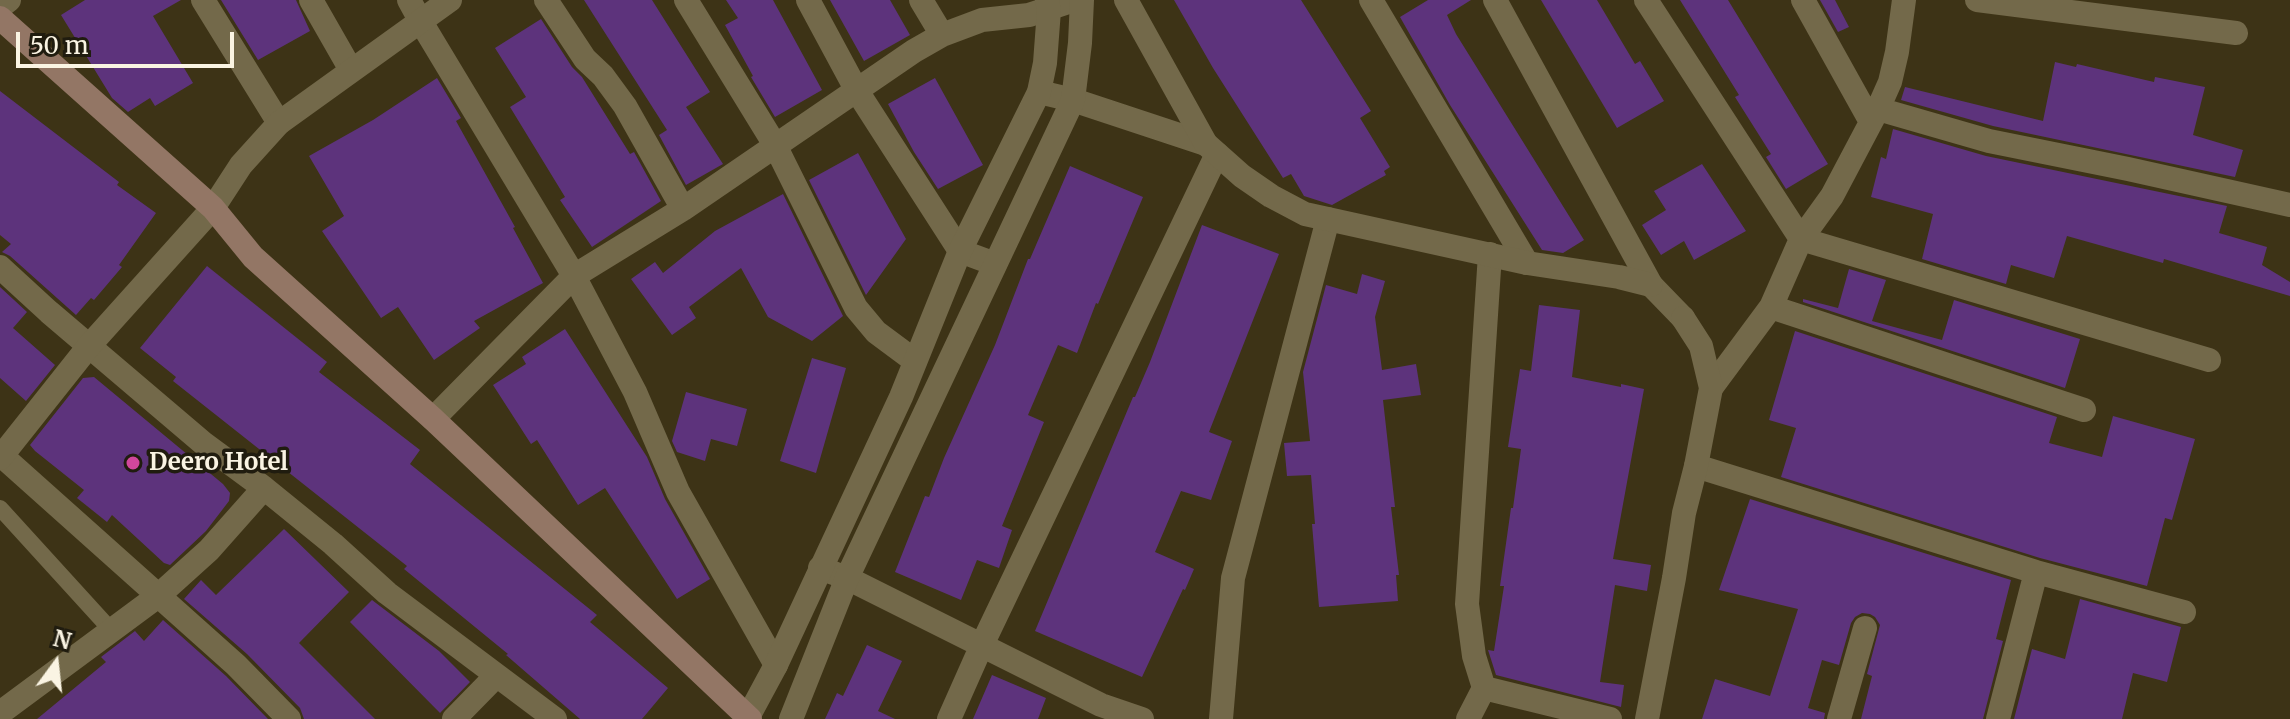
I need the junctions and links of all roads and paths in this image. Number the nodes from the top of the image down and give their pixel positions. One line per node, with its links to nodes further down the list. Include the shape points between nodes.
1 (9, 0): 20 (street)
2 (203, 0): 30 (street)
3 (311, 0): 25 (street)
4 (409, 0): 22 (street)
5 (450, 0): 22 (street)
6 (546, 0): 35 (street, via 625,106)
7 (686, 0): 31 (street)
8 (808, 0): 26 (street)
9 (921, 0): 24 (street)
10 (1074, 0): 19 (street)
11 (1082, 0): 28 (street)
12 (1126, 0): 32 (street)
13 (1371, 0): 40 (street)
14 (1495, 0): 44 (street)
15 (1646, 0): 37 (street)
16 (1803, 0): 29 (street)
17 (1904, 0): 29 (street, via 1890,82)
18 (1977, 0): 23 (street)
19 (1048, 5): 24 (street); 27 (street)
20 (0, 7)
21 (0, 18): 34 (main road)
22 (421, 22): 25 (street); 43 (street)
23 (2236, 33)
24 (942, 35): 26 (street)
25 (351, 70): 30 (street)
26 (857, 91): 31 (street); 38 (street)
27 (1039, 92): 28 (street); 38 (street)
28 (1073, 100): 32 (street); 41 (street)
29 (1875, 116): 33 (street); 37 (street, via 1832,196)
30 (279, 123): 34 (street, via 241,165)
31 (775, 145): 35 (street); 48 (street, via 856,308 876,332)
32 (1211, 149): 36 (street, via 1271,196); 65 (street)
33 (2290, 205)
34 (213, 208): 46 (street); 53 (main road, via 253,257)
35 (683, 209): 43 (street)
36 (1328, 219): 39 (street); 78 (street, via 1233,578)
37 (1801, 239): 45 (street); 47 (street)
38 (960, 251): 41 (street); 48 (street)
39 (1490, 254): 40 (street); 68 (street, via 1467,604)
40 (1527, 263): 44 (street)
41 (995, 264): 51 (street)
42 (0, 267): 46 (street)
43 (574, 276): 53 (street); 66 (street, via 635,392 678,492)
44 (1651, 285): 49 (street, via 1701,346)
45 (1771, 307): 49 (street); 52 (street)
46 (89, 346): 54 (street); 56 (street)
47 (2209, 360)
48 (915, 361): 50 (street)
49 (1711, 388): 55 (street)
50 (901, 397): 51 (street); 58 (street)
51 (927, 408): 60 (street)
52 (2084, 410)
53 (433, 419): 71 (main road)
54 (1, 457): 61 (street)
55 (1696, 466): 59 (street); 81 (street)
56 (264, 488): 61 (street, via 209,550); 67 (street, via 387,593)
57 (0, 508): 64 (lane)
58 (820, 568): 60 (street); 66 (street)
59 (2036, 572): 62 (street); 83 (street)
60 (847, 578): 65 (street); 75 (street)
61 (158, 596): 64 (street); 72 (street)
62 (2184, 612)
63 (1865, 628): 82 (street)
64 (112, 631): 70 (street)
65 (981, 647): 69 (street); 76 (street)
66 (776, 665): 71 (street)
67 (496, 676): 73 (street); 74 (street)
68 (1484, 688): 79 (street); 80 (street)
69 (1099, 712): 77 (street)
70 (0, 713)
71 (748, 718)
72 (289, 719)
73 (454, 719)
74 (555, 719)
75 (791, 719)
76 (949, 719)
77 (1142, 719)
78 (1221, 719)
79 (1468, 719)
80 (1610, 719)
81 (1647, 719)
82 (1839, 719)
83 (1998, 719)

